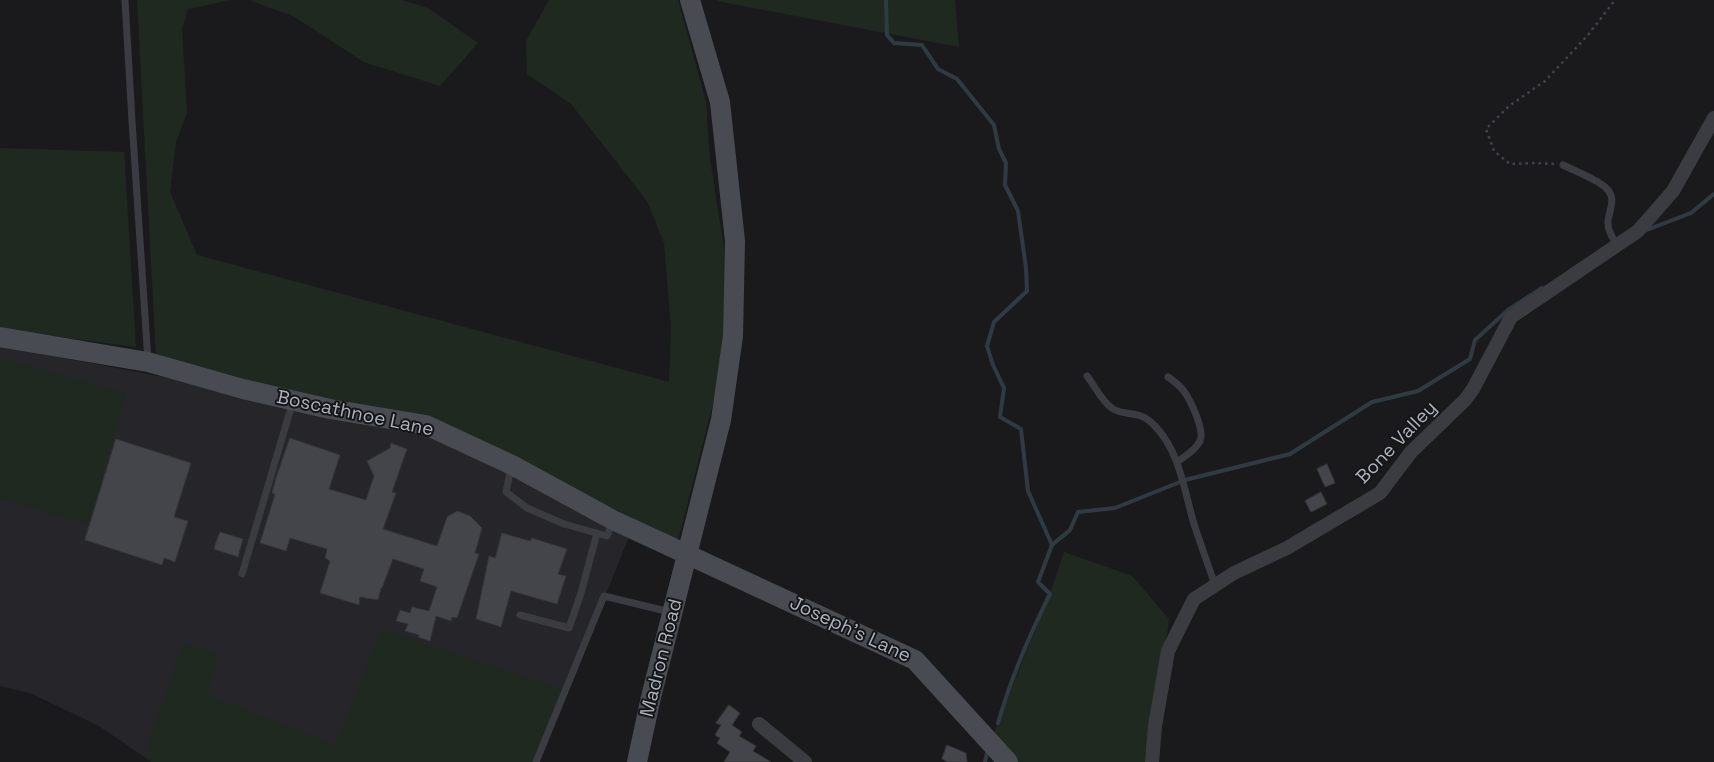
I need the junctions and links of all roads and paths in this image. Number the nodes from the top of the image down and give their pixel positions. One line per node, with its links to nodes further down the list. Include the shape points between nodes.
1 (126, 0): 8 (lane)
2 (690, 0): 16 (street, Madron Road, via 720,102 735,240 733,336 721,420)
3 (1615, 0): 5 (path, via 1545,81 1508,106 1486,129 1494,150 1510,164)
4 (1714, 118): 6 (street, Bone Valley, via 1673,190 1638,231)
5 (1563, 165): 6 (lane, via 1605,187 1612,201 1607,222 1609,232)
6 (1617, 245): 18 (street, Bone Valley, via 1511,317 1465,400 1411,452 1380,493 1287,548)
7 (0, 337): 8 (street, Boscathnoe Lane)
8 (148, 362): 11 (street, Boscathnoe Lane)
9 (1087, 376): 12 (lane, via 1113,409 1136,414 1154,424)
10 (1168, 377): 12 (lane, via 1188,398 1201,435 1197,446)
11 (293, 401): 13 (street, Boscathnoe Lane, via 426,425); 17 (lane)
12 (1177, 462): 18 (lane)
13 (512, 465): 14 (street, Boscathnoe Lane); 15 (lane, via 506,492 527,508 564,524)
14 (614, 520): 15 (lane, via 606,536); 16 (street, Boscathnoe Lane)
15 (597, 533): 20 (lane, via 582,593 569,628)
16 (688, 554): 19 (street, Madron Road); 25 (street, Joseph's Lane, via 915,660)
17 (242, 574)
18 (1215, 585): 26 (street, Bone Valley, via 1194,599 1168,651)
19 (673, 613): 22 (lane, via 604,596); 23 (street, Madron Road)
20 (520, 615)
21 (759, 724): 24 (street)
22 (536, 762)
23 (637, 762)
24 (804, 762)
25 (1008, 762)
26 (1152, 762)

